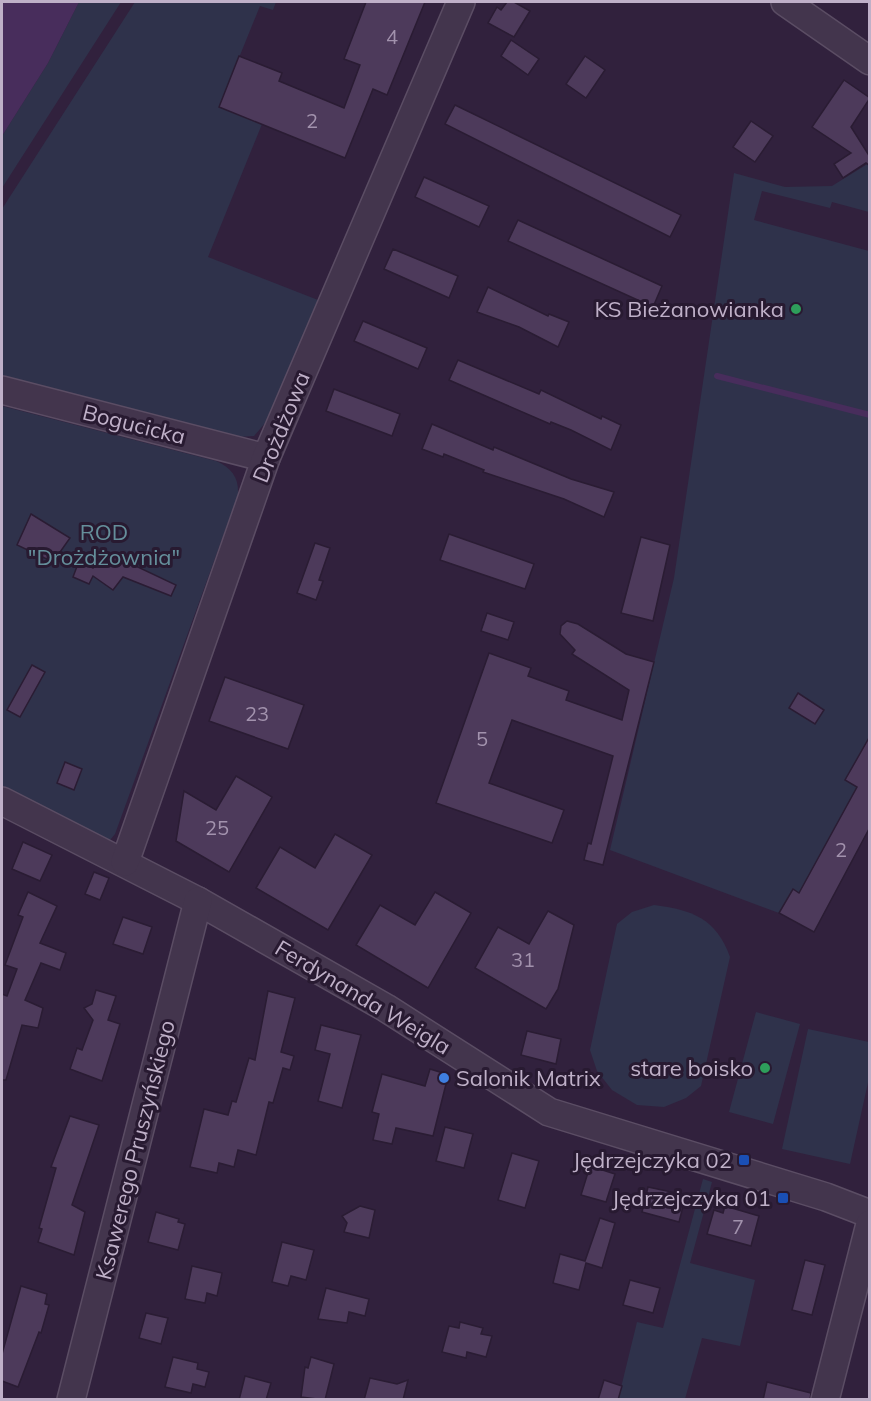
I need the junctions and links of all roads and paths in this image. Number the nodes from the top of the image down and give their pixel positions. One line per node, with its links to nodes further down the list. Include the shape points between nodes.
1 (461, 2): 5 (street, Drożdżowa)
2 (785, 2): 3 (street)
3 (870, 61)
4 (2, 390): 5 (street, Bogucicka)
5 (266, 458): 7 (street, Drożdżowa)
6 (3, 803): 7 (street, Ferdynanda Weigla)
7 (125, 862): 8 (street, Ferdynanda Weigla)
8 (198, 901): 9 (street, Ferdynanda Weigla, via 386,1008 549,1112 837,1200); 11 (street, Ksawerego Pruszyńskiego)
9 (870, 1214)
10 (870, 1224): 12 (street)
11 (77, 1398)
12 (825, 1400)

